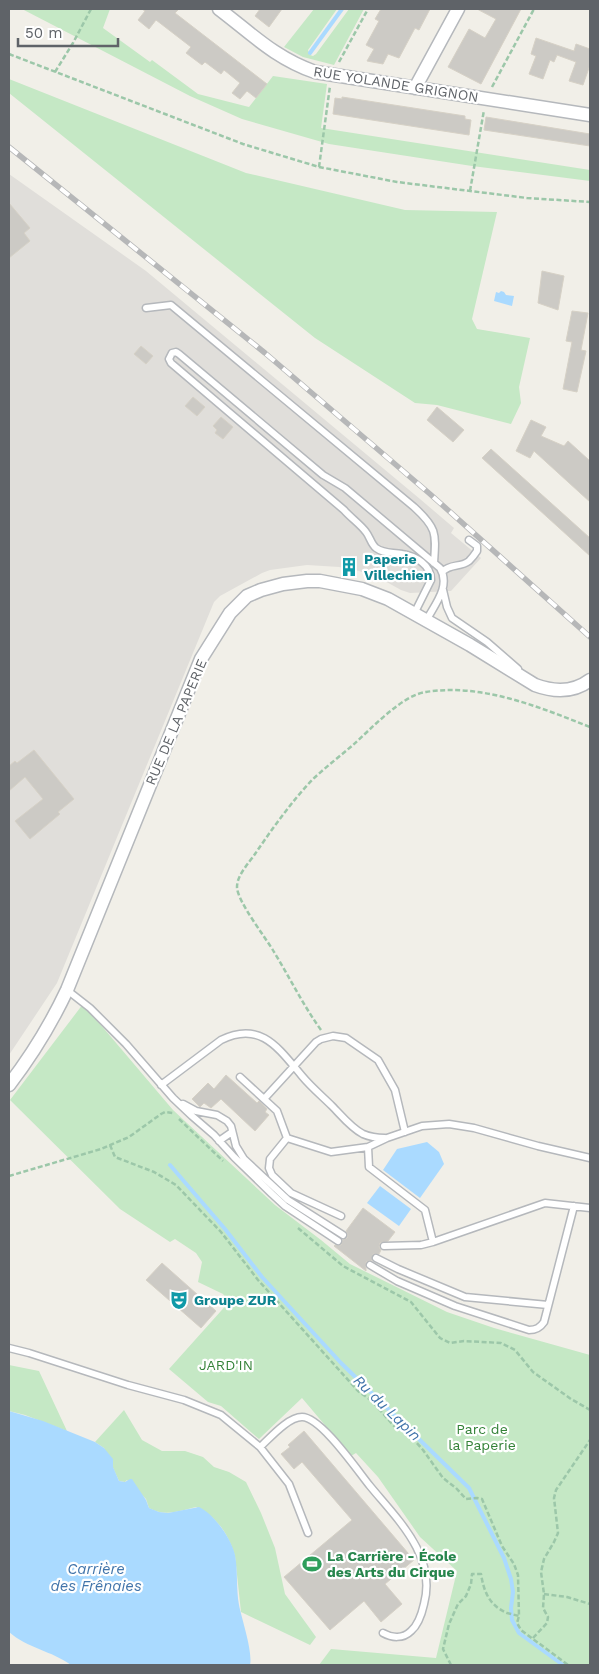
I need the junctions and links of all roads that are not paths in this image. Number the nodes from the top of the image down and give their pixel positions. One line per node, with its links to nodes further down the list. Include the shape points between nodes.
1 (222, 9): 3 (street, RUE YOLANDE GRIGNON, via 287,61 331,76)
2 (458, 9): 3 (street)
3 (415, 88): 4 (street, RUE YOLANDE GRIGNON)
4 (590, 115)
5 (146, 308): 7 (lane, via 171,305 414,507 434,531)
6 (469, 540): 8 (lane, via 478,547 475,554 468,561)
7 (434, 564): 8 (lane); 10 (lane, via 179,354 170,355 171,363 344,510 363,528 376,548 414,557 430,570 431,580)
8 (442, 572): 9 (lane)
9 (443, 589): 11 (lane); 13 (lane, via 452,618 487,642)
10 (414, 614): 11 (street, RUE DE LA PAPERIE); 14 (street, RUE DE LA PAPERIE, via 362,589 320,581 271,587 247,596 237,605 197,668)
11 (426, 621): 13 (street, RUE DE LA PAPERIE)
12 (590, 680): 13 (street, RUE DE LA PAPERIE, via 567,690)
13 (535, 685)
14 (67, 990): 17 (street, RUE DE LA PAPERIE, via 46,1032); 18 (lane, via 126,1044)
15 (294, 1066): 18 (lane, via 266,1038 236,1034 221,1040); 19 (lane); 22 (lane, via 316,1042 333,1036 346,1038 378,1060 395,1090); 24 (lane, via 355,1128 370,1136)
16 (240, 1077): 19 (lane)
17 (9, 1085)
18 (161, 1085): 20 (lane)
19 (264, 1098): 23 (lane, via 277,1111)
20 (175, 1100): 21 (lane, via 196,1111 222,1118 231,1126); 25 (lane)
21 (232, 1132): 25 (lane); 31 (lane, via 244,1159 282,1196)
22 (405, 1132): 24 (lane); 27 (lane, via 422,1126 449,1124)
23 (288, 1138): 26 (lane, via 331,1152); 30 (lane, via 270,1159 272,1175 291,1193)
24 (387, 1138): 26 (lane)
25 (219, 1140): 32 (lane, via 285,1206)
26 (368, 1147): 33 (lane, via 369,1167 425,1210)
27 (590, 1158)
28 (574, 1206): 29 (lane); 33 (lane, via 545,1204); 37 (lane)
29 (590, 1208)
30 (341, 1216)
31 (343, 1235)
32 (338, 1241)
33 (433, 1242): 34 (lane)
34 (384, 1246)
35 (376, 1258): 37 (lane, via 465,1296)
36 (370, 1265): 37 (lane, via 455,1306 530,1330 542,1325)
37 (548, 1305)
38 (9, 1348): 39 (lane, via 184,1400 221,1415)
39 (260, 1447): 40 (lane, via 289,1484); 41 (lane, via 292,1419 311,1419 350,1459 409,1533 424,1566 425,1603 418,1622 409,1633 398,1637)
40 (308, 1534)
41 (383, 1633)

